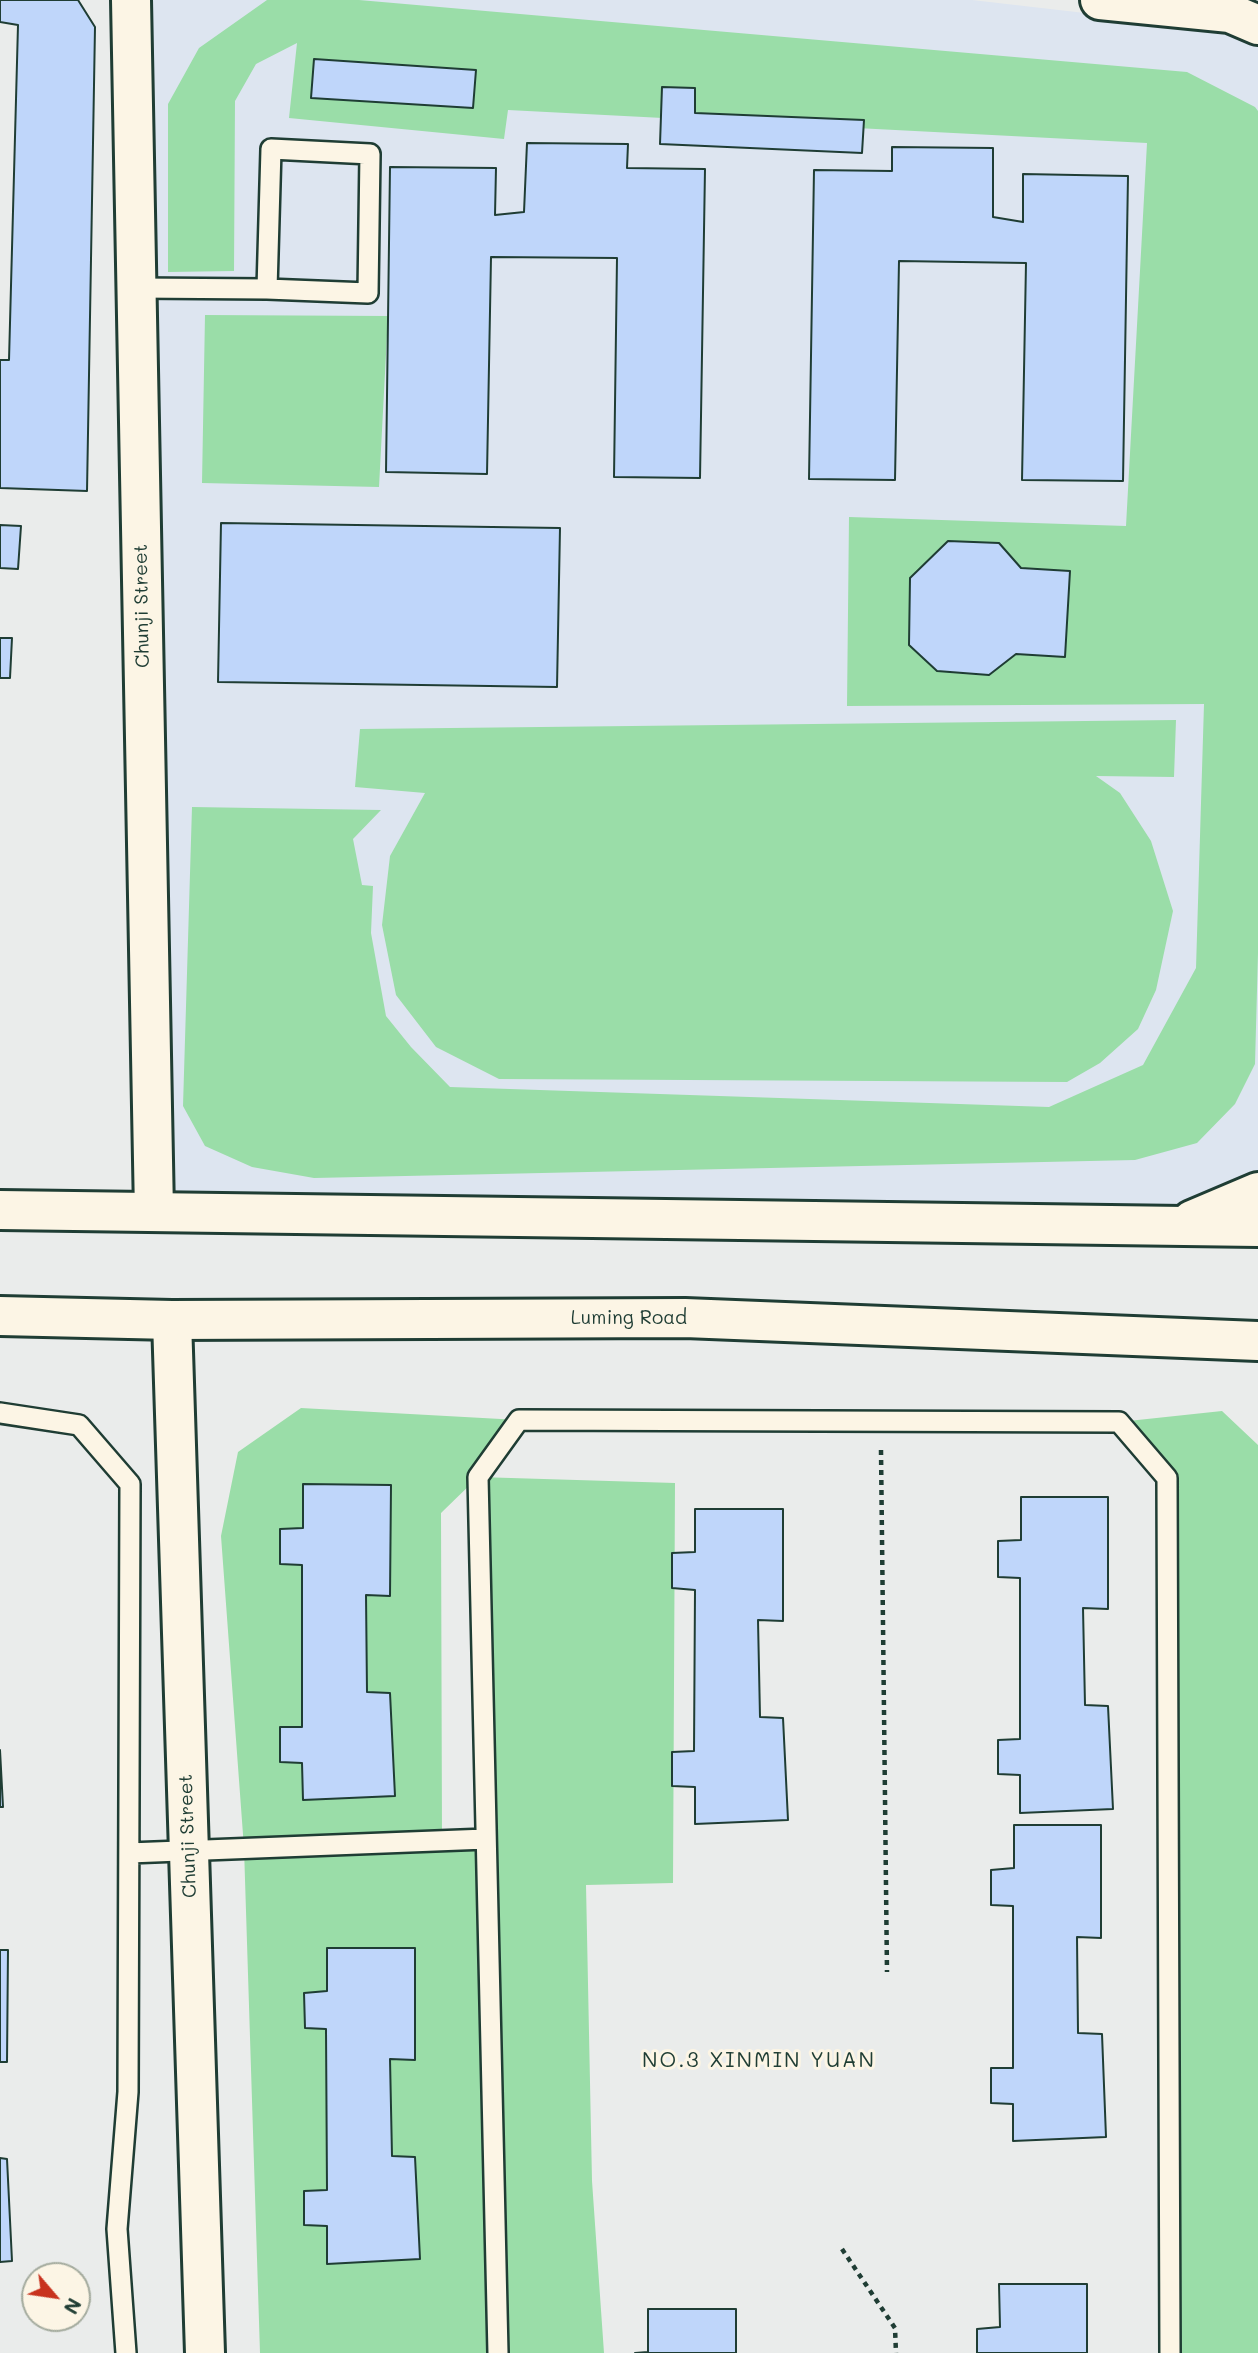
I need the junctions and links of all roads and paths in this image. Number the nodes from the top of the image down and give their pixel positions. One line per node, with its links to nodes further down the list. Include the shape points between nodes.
1 (131, 0): 4 (main road, Chunji Street)
2 (1100, 0): 3 (main road, via 1230,13)
3 (1258, 25)
4 (136, 288): 5 (lane); 8 (main road, Chunji Street)
5 (267, 289): 5 (lane, via 368,293 370,154 271,149)
6 (1258, 1192): 9 (main road)
7 (0, 1210): 8 (main road)
8 (154, 1212): 9 (main road)
9 (1180, 1226): 10 (main road)
10 (1258, 1227)
11 (0, 1316): 12 (main road, Luming Road)
12 (172, 1320): 13 (main road, Luming Road, via 685,1318); 19 (main road, Chunji Street)
13 (1179, 1338): 14 (main road, Luming Road); 15 (main road)
14 (1258, 1341)
15 (1258, 1365)
16 (0, 1413): 20 (lane, via 79,1425 130,1484)
17 (881, 1422): 18 (lane, via 519,1420 478,1477); 21 (path); 27 (lane, via 1119,1422 1167,1478)
18 (486, 1839): 19 (lane); 25 (lane)
19 (189, 1851): 20 (lane); 24 (main road, Chunji Street)
20 (129, 1853): 23 (lane, via 128,2092 117,2229)
21 (887, 1972)
22 (842, 2249): 26 (path, via 895,2328)
23 (126, 2353)
24 (205, 2353)
25 (498, 2353)
26 (896, 2353)
27 (1170, 2353)

